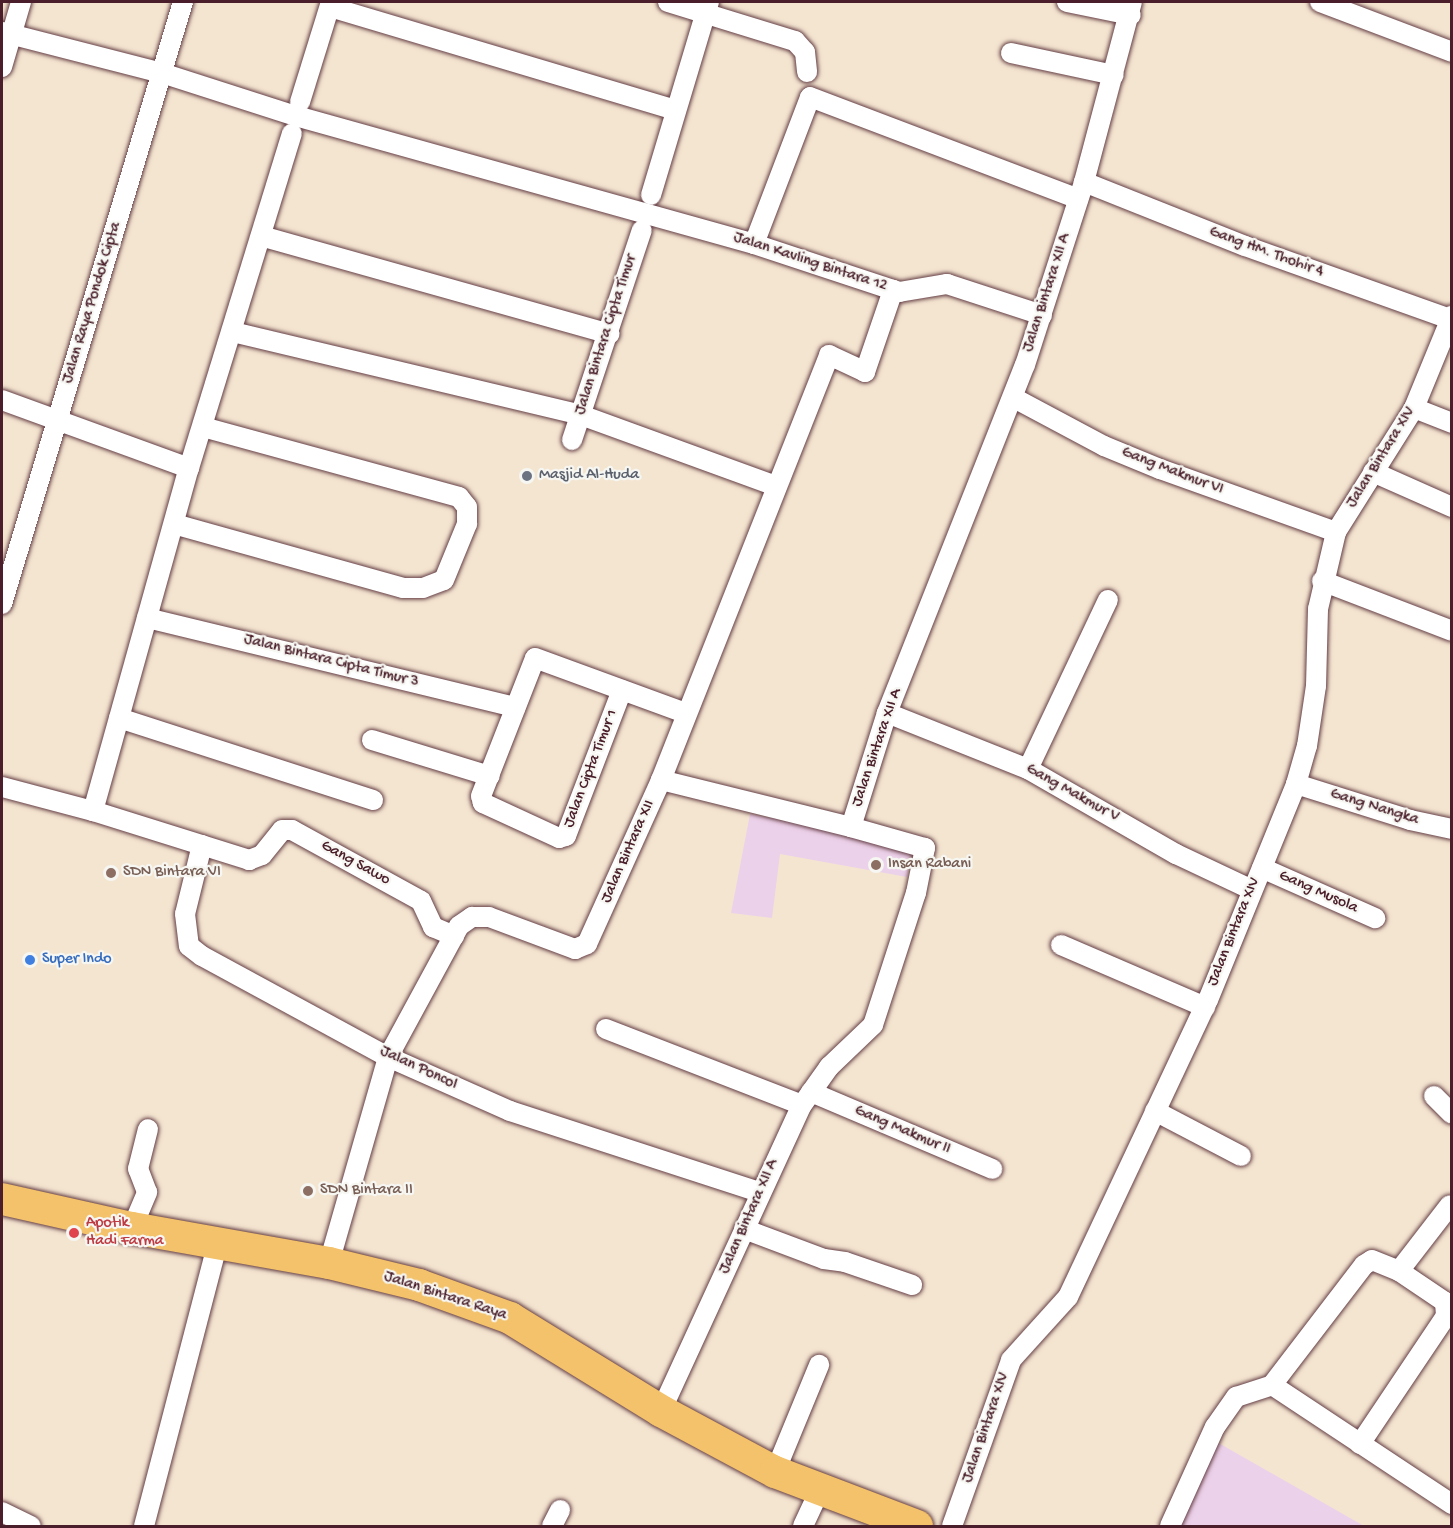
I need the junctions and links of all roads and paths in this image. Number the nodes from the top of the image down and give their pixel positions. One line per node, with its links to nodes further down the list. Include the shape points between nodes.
1 (21, 2): 9 (street)
2 (183, 2): 14 (street, Jalan Raya Pondok Cipta)
3 (668, 2): 7 (street)
4 (1067, 2): 8 (street)
5 (1320, 2): 10 (street)
6 (331, 4): 16 (street); 17 (street)
7 (707, 7): 13 (street, via 795,41 805,52); 17 (street, Jalan Bintara Cipta Timur)
8 (1132, 8): 15 (street, Jalan Bintara XII A)
9 (7, 33): 12 (street); 14 (street, Jalan Kavling Bintara 12)
10 (1452, 52)
11 (1011, 53): 15 (street)
12 (2, 68)
13 (807, 72)
14 (162, 73): 20 (street, Jalan Kavling Bintara 12, via 296,116); 32 (street, Jalan Raya Pondok Cipta)
15 (1114, 75): 19 (street, Jalan Bintara XII A)
16 (300, 102)
17 (675, 110): 20 (street, Jalan Bintara Cipta Timur)
18 (292, 134): 21 (street)
19 (1081, 190): 22 (street, Gang HM. Thohir 4, via 810,97); 24 (street, Jalan Bintara XII A); 25 (street, Gang HM. Thohir 4)
20 (646, 213): 22 (street, Jalan Kavling Bintara 12); 27 (street, Jalan Bintara Cipta Timur)
21 (261, 236): 26 (street); 27 (street)
22 (754, 244): 23 (street, Jalan Kavling Bintara 12)
23 (892, 290): 24 (street, Jalan Kavling Bintara 12, via 906,293 947,284); 38 (street, Jalan Bintara XII, via 865,372 829,354)
24 (1042, 315): 28 (street, Jalan Bintara XII A)
25 (1451, 318): 30 (street, Jalan Bintara XIV)
26 (233, 333): 31 (street); 34 (street)
27 (609, 334): 31 (street, Jalan Bintara Cipta Timur)
28 (1014, 398): 41 (street, Gang Makmur VI, via 1104,446 1160,470); 50 (street, Jalan Bintara XII A)
29 (2, 400): 32 (street)
30 (1414, 408): 33 (street); 37 (street, Jalan Bintara XIV)
31 (581, 415): 35 (street, Jalan Bintara Cipta Timur); 38 (street)
32 (59, 418): 36 (street); 44 (street, Jalan Raya Pondok Cipta)
33 (1452, 423)
34 (203, 427): 36 (street); 40 (street, via 459,497 467,507 467,524 444,580 423,588 403,588)
35 (572, 440)
36 (189, 468): 40 (street)
37 (1373, 472): 39 (street); 41 (street, Jalan Bintara XIV)
38 (776, 486): 49 (street, Jalan Bintara XII)
39 (1452, 507)
40 (174, 524): 45 (street)
41 (1336, 532): 42 (street, Jalan Bintara XIV)
42 (1322, 581): 46 (street); 56 (street, Jalan Bintara XIV, via 1313,716)
43 (1108, 600): 53 (street)
44 (2, 604)
45 (147, 618): 48 (street, Jalan Bintara Cipta Timur 3); 51 (street)
46 (1452, 631)
47 (622, 690): 48 (street, via 536,658); 49 (street); 54 (street, Jalan Cipta Timur 1, via 566,836 559,838 491,809 481,796)
48 (515, 707): 54 (street)
49 (685, 713): 55 (street, Jalan Bintara XII)
50 (887, 713): 53 (street, Gang Makmur V); 60 (street, Jalan Bintara XII A)
51 (119, 718): 58 (street); 59 (street)
52 (372, 740): 54 (street)
53 (1028, 769): 64 (street, Gang Makmur V, via 1176,854)
54 (490, 776)
55 (661, 780): 60 (street); 66 (street, Jalan Bintara XII, via 583,948 535,936 489,916 472,916)
56 (1296, 784): 61 (street, Gang Nangka); 63 (street, Jalan Bintara XIV)
57 (2, 787): 59 (street)
58 (373, 800)
59 (93, 811): 62 (street)
60 (851, 827): 72 (street, Jalan Bintara XII A, via 919,843 925,854 873,1025 829,1067)
61 (1452, 829)
62 (202, 845): 66 (street, Gang Sawo, via 249,860 262,855 282,830 292,830 421,900 433,927); 70 (street, Jalan Poncol, via 185,914 189,946)
63 (1262, 868): 64 (street, Jalan Bintara XIV); 65 (street, Gang Musola)
64 (1250, 889): 68 (street, Jalan Bintara XIV)
65 (1375, 918)
66 (454, 936): 70 (street, Jalan Bintara XII)
67 (1061, 945): 68 (street)
68 (1205, 1007): 73 (street, Jalan Bintara XIV)
69 (606, 1029): 72 (street, Gang Makmur II)
70 (388, 1057): 78 (street, Jalan Poncol, via 510,1111 699,1176); 84 (street, Jalan Bintara XII)
71 (1434, 1096): 74 (street)
72 (806, 1099): 77 (street, Gang Makmur II); 78 (street, Jalan Bintara XII A)
73 (1155, 1111): 76 (street); 99 (street, Jalan Bintara XIV, via 1068,1296 1011,1360)
74 (1452, 1114)
75 (148, 1129): 81 (street, via 138,1169 147,1192)
76 (1241, 1156)
77 (992, 1169)
78 (759, 1192): 82 (street, Jalan Bintara XII A)
79 (2, 1199): 81 (main road, Jalan Bintara Raya)
80 (1450, 1205): 85 (street)
81 (132, 1228): 83 (main road, Jalan Bintara Raya)
82 (744, 1229): 86 (street, via 824,1259 845,1262); 89 (street, Jalan Bintara XII A)
83 (218, 1240): 84 (main road, Jalan Bintara Raya); 96 (street)
84 (329, 1263): 89 (main road, Jalan Bintara Raya, via 419,1285 510,1318)
85 (1399, 1271): 88 (street, via 1380,1261 1364,1265); 90 (street, via 1444,1302 1446,1316)
86 (912, 1285)
87 (819, 1365): 91 (street)
88 (1272, 1385): 90 (street); 100 (street, via 1236,1396 1215,1427)
89 (661, 1411): 91 (main road, Jalan Bintara Raya)
90 (1360, 1444): 93 (street)
91 (775, 1472): 92 (main road, Jalan Bintara Raya)
92 (819, 1491): 97 (street); 98 (main road, Jalan Bintara Raya)
93 (1452, 1504)
94 (2, 1512): 95 (street)
95 (31, 1527)
96 (144, 1527)
97 (803, 1527)
98 (917, 1527)
99 (952, 1527)
100 (1170, 1527)

